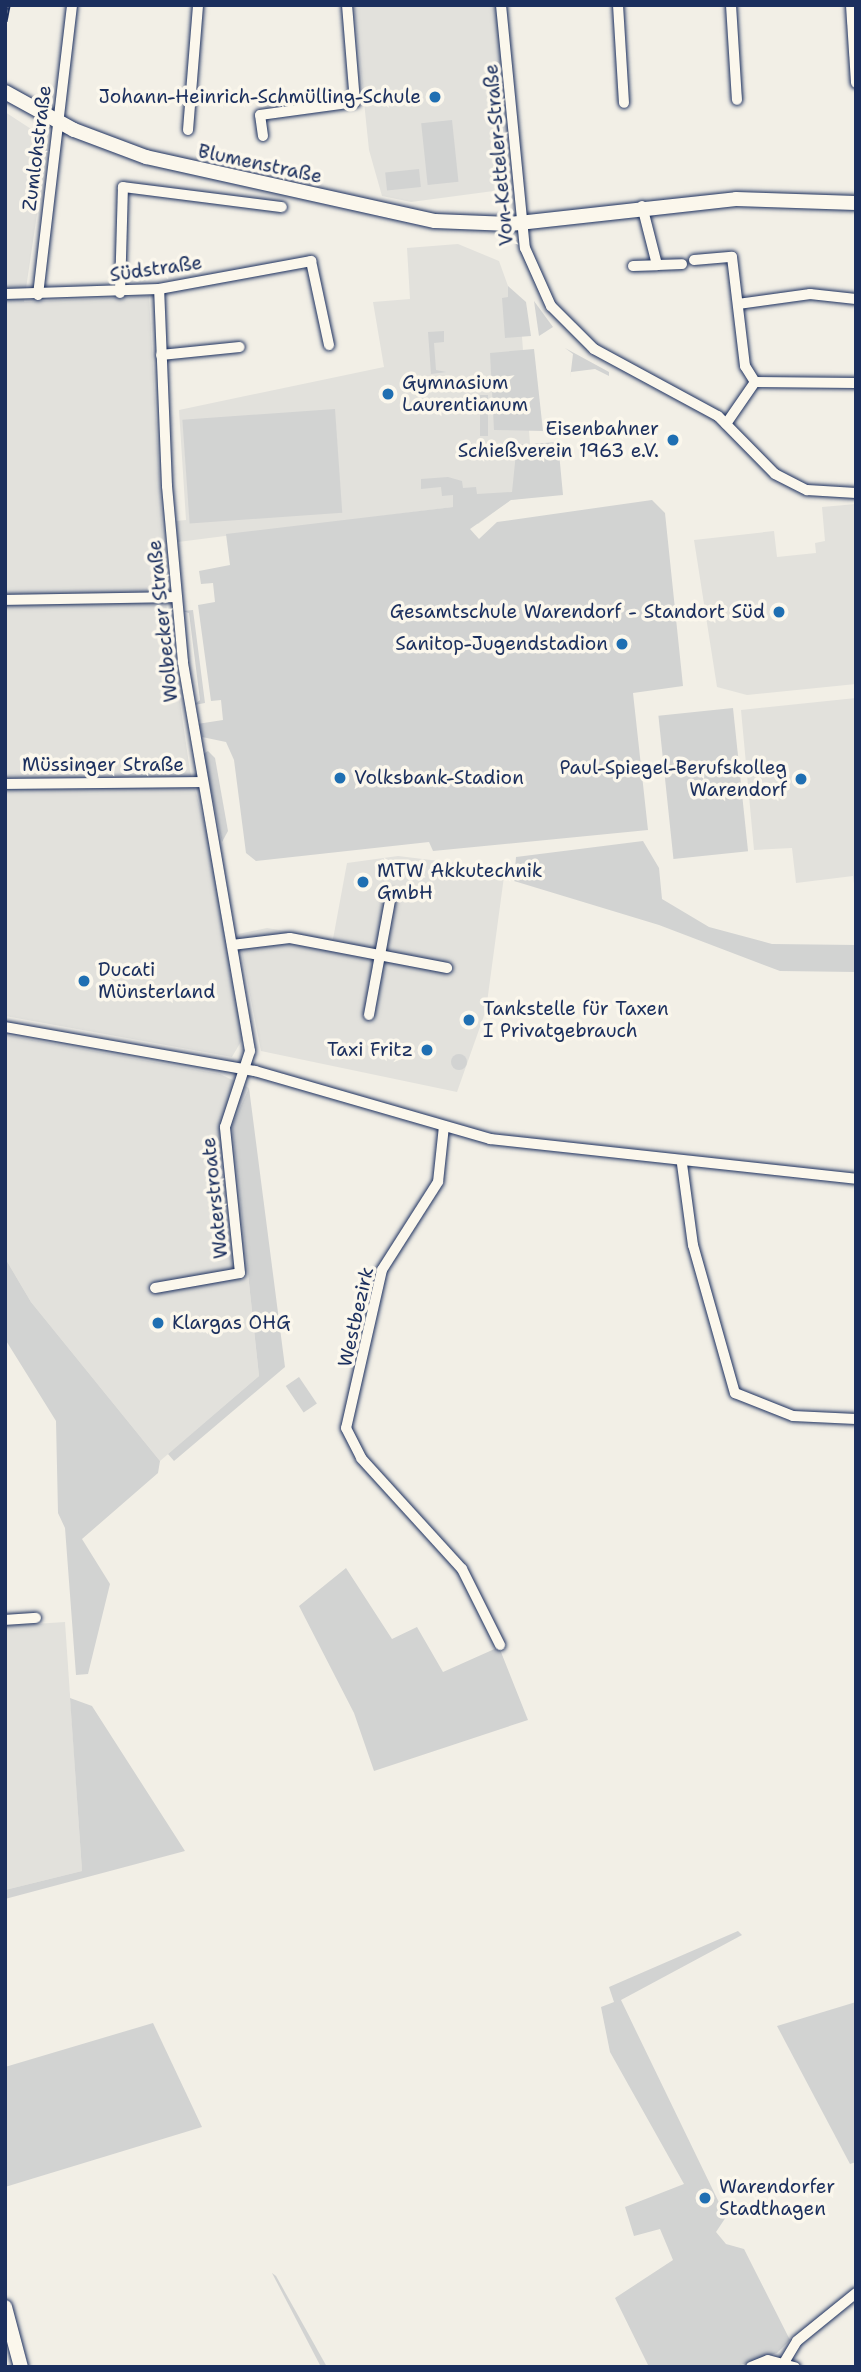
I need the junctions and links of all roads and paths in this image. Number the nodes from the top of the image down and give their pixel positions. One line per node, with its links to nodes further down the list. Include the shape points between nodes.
1 (72, 5): 12 (street, Zumlohstraße)
2 (198, 5): 13 (street)
3 (347, 5): 14 (street, via 355,102 260,115)
4 (501, 5): 18 (street, Von-Ketteler-Straße)
5 (618, 5): 11 (street)
6 (731, 5): 10 (street)
7 (851, 5): 8 (street)
8 (856, 83)
9 (5, 92): 12 (street, Blumenstraße)
10 (737, 100)
11 (624, 103)
12 (58, 122): 18 (street, Blumenstraße, via 158,161 373,209 449,223); 26 (street, Zumlohstraße)
13 (188, 130)
14 (263, 136)
15 (856, 203): 16 (street, Blumenstraße, via 736,199)
16 (642, 206): 18 (street, Blumenstraße); 21 (street)
17 (282, 207): 24 (street, via 123,187)
18 (521, 223): 34 (street, Von-Ketteler-Straße, via 531,272 573,331 603,355)
19 (694, 260): 28 (street, via 732,257)
20 (682, 264): 21 (street)
21 (657, 265): 22 (street)
22 (633, 266)
23 (159, 289): 24 (street, Südstraße); 29 (street, Südstraße, via 311,261); 31 (street, Wolbecker Straße)
24 (120, 293): 26 (street, Südstraße)
25 (5, 294): 26 (street, Südstraße)
26 (38, 295)
27 (856, 299): 28 (street, via 810,294)
28 (738, 304): 32 (street, via 745,366)
29 (329, 345)
30 (240, 347): 31 (street)
31 (161, 355): 36 (street, Wolbecker Straße)
32 (755, 382): 33 (street); 34 (street)
33 (856, 383)
34 (726, 424): 35 (street, Von-Ketteler-Straße, via 775,474 807,490)
35 (856, 494)
36 (176, 597): 37 (street); 38 (street, Wolbecker Straße)
37 (5, 600)
38 (201, 782): 39 (street, Müssinger Straße); 41 (street, Wolbecker Straße)
39 (5, 783)
40 (391, 895): 42 (street)
41 (232, 945): 42 (street, via 279,937); 46 (street, Wolbecker Straße, via 250,1043)
42 (381, 955): 43 (street); 44 (street)
43 (447, 968)
44 (369, 1015)
45 (5, 1027): 46 (street)
46 (245, 1070): 47 (street); 50 (street, Waterstroate, via 225,1127 240,1273)
47 (444, 1126): 48 (street, via 503,1141); 54 (street, Westbezirk, via 438,1182 382,1270 346,1428 361,1458 462,1569)
48 (682, 1164): 49 (street); 51 (street, via 693,1245 735,1393 793,1416)
49 (856, 1179)
50 (155, 1288)
51 (856, 1419)
52 (36, 1618): 53 (street)
53 (5, 1620)
54 (500, 1645)
55 (856, 2294): 57 (street, via 797,2341)
56 (5, 2307): 58 (street)
57 (790, 2364): 59 (street)
58 (21, 2367)
59 (751, 2367)

